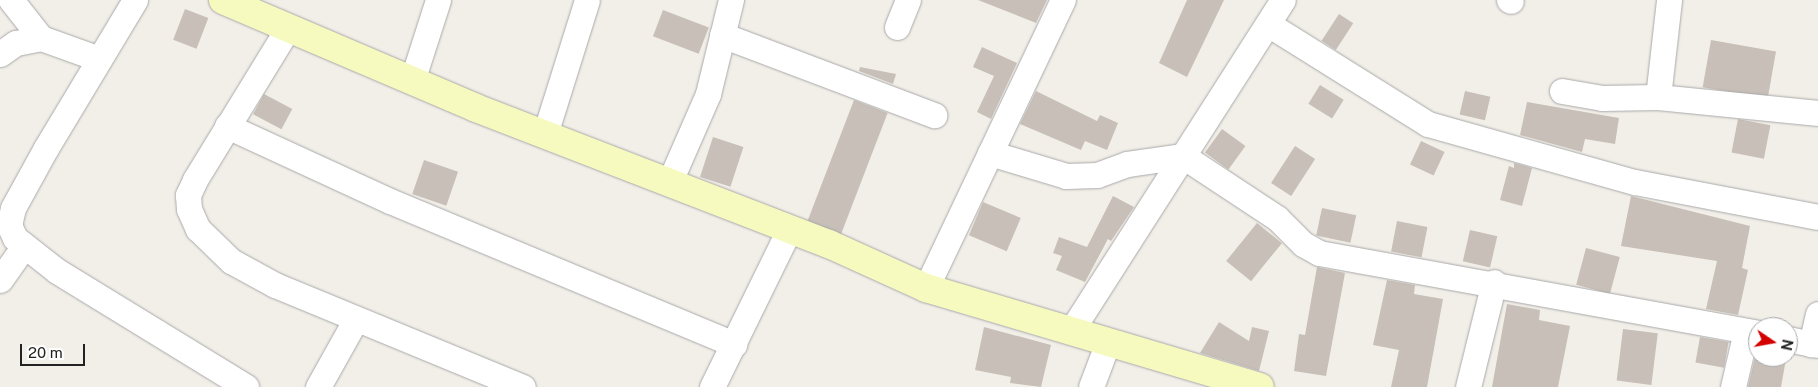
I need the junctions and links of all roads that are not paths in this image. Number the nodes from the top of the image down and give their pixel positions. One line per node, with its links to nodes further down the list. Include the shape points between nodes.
1 (11, 0): 15 (street)
2 (134, 0): 17 (street)
3 (222, 0): 13 (street)
4 (438, 0): 18 (street)
5 (587, 0): 24 (street)
6 (731, 0): 14 (street)
7 (908, 0): 12 (street)
8 (1063, 0): 25 (street)
9 (1283, 0): 11 (street)
10 (1669, 0): 20 (street)
11 (1268, 24): 26 (street); 28 (street, via 1428,124 1635,182)
12 (898, 27)
13 (288, 28): 18 (street); 23 (street)
14 (722, 35): 22 (street); 27 (street, via 708,94)
15 (41, 38): 16 (street, via 16,43); 17 (street)
16 (0, 54)
17 (99, 59): 30 (street, via 13,208 9,225 15,238)
18 (412, 81): 24 (street)
19 (1562, 91): 20 (street, via 1602,98)
20 (1658, 98): 21 (street)
21 (1818, 112)
22 (934, 115)
23 (227, 126): 35 (street, via 188,195 189,209 198,229 231,261 275,285); 40 (street, via 390,201)
24 (545, 134): 27 (street)
25 (990, 152): 26 (street, via 1066,176 1097,176 1127,164); 33 (street)
26 (1183, 156): 32 (street, via 1277,218 1303,244 1319,253); 36 (street)
27 (670, 180): 29 (street)
28 (1818, 217)
29 (790, 228): 33 (street); 40 (street)
30 (24, 246): 31 (street); 42 (street, via 58,271)
31 (0, 280)
32 (1494, 282): 37 (street); 48 (street)
33 (926, 288): 36 (street)
34 (1818, 314): 39 (street)
35 (356, 319): 43 (street); 44 (street)
36 (1071, 331): 38 (street)
37 (1748, 331)
38 (1108, 342): 46 (street); 47 (street)
39 (1806, 343)
40 (734, 344): 45 (street)
41 (1748, 344): 49 (street)
42 (246, 387)
43 (318, 387)
44 (523, 387)
45 (712, 387)
46 (1090, 387)
47 (1260, 387)
48 (1468, 387)
49 (1733, 387)

